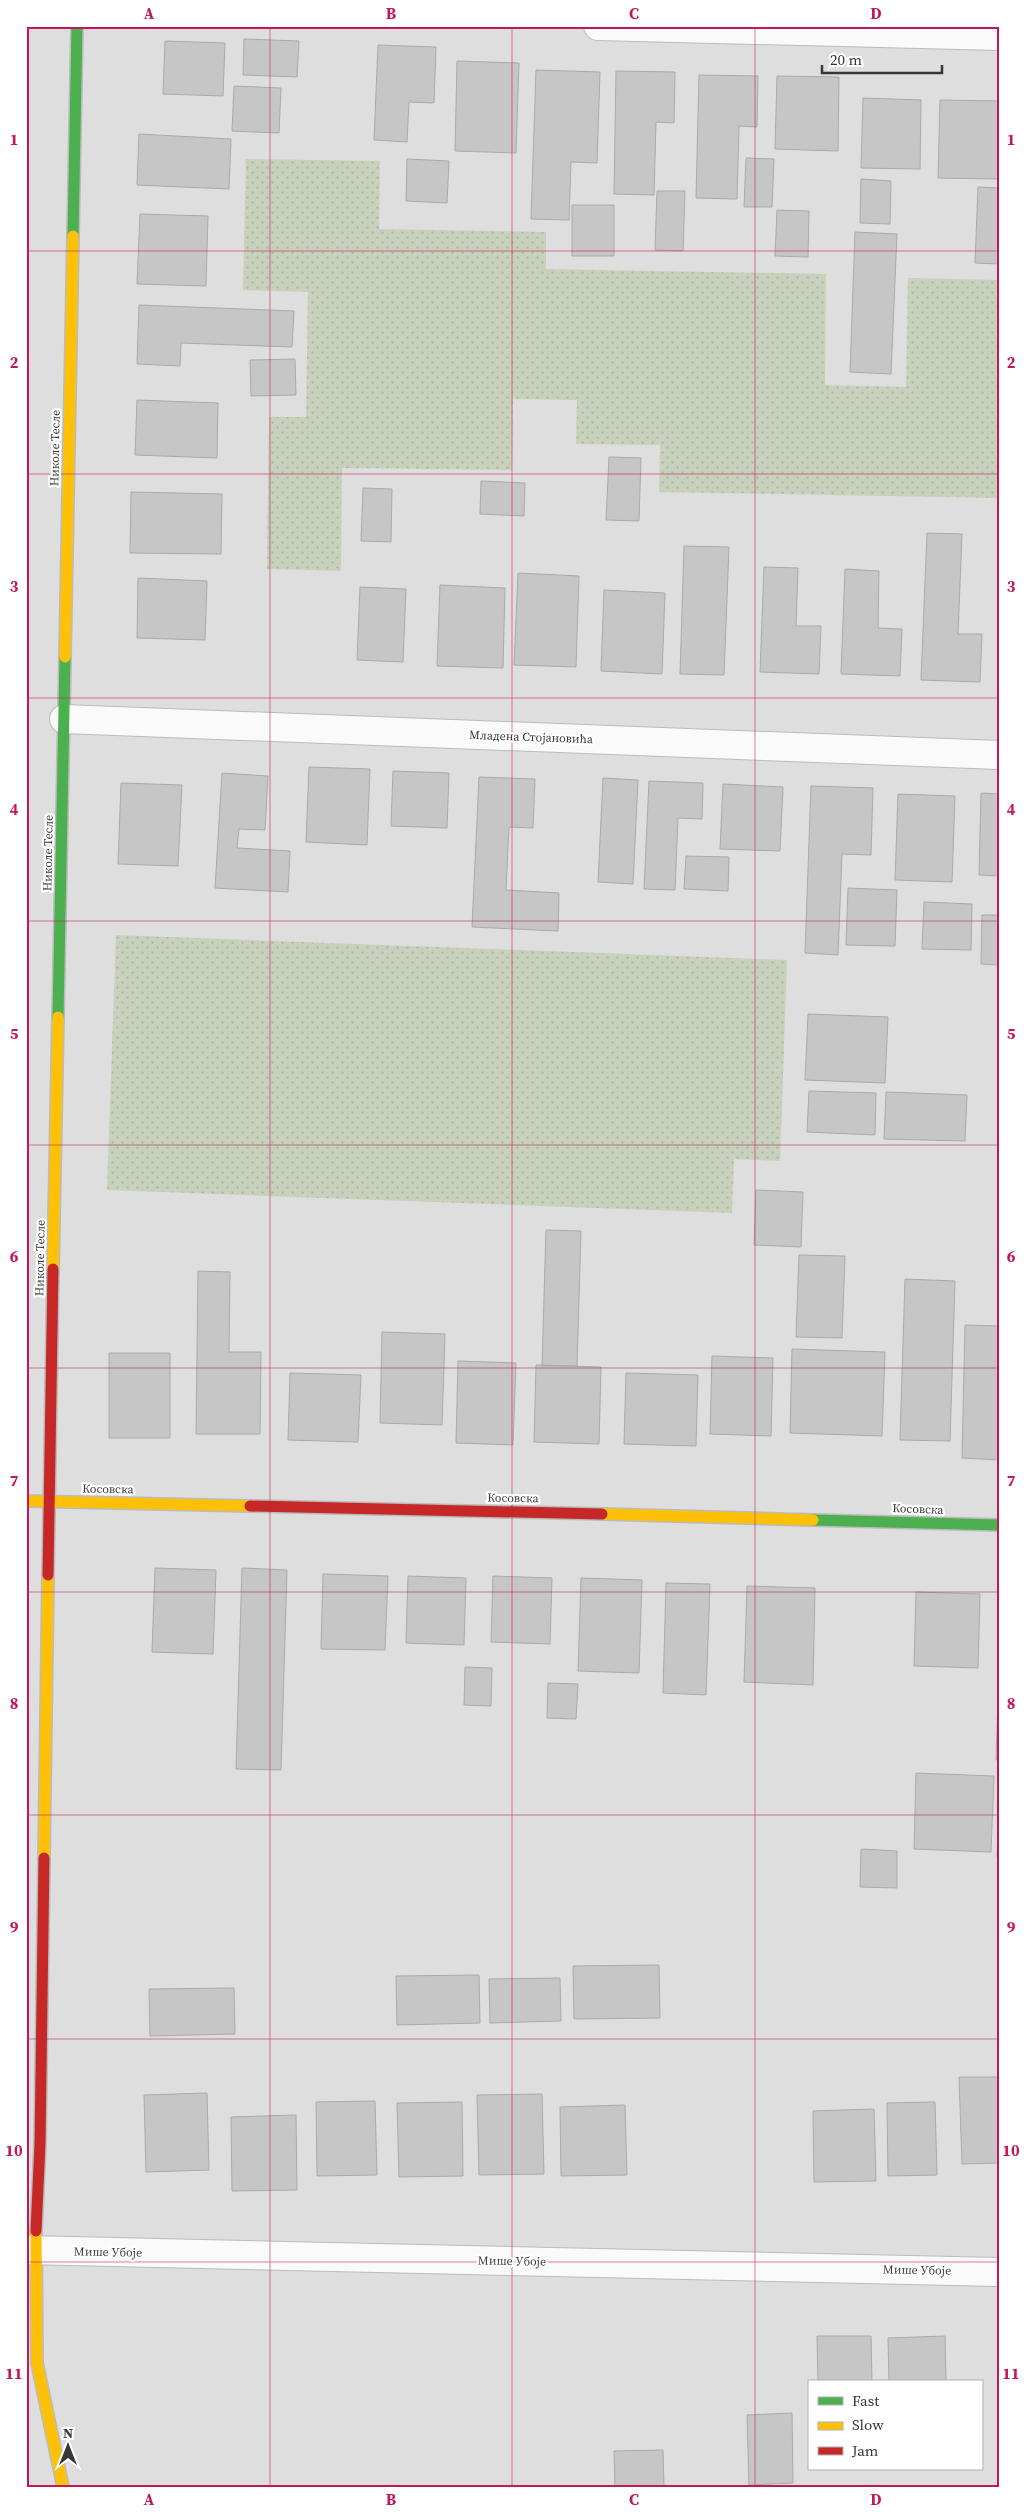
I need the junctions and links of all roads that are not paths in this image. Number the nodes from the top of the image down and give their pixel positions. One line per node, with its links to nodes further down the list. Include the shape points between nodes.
1 (77, 26): 4 (street, Николе Тесле)
2 (598, 26): 3 (street)
3 (999, 36)
4 (64, 718): 5 (street, Младена Стојановића); 7 (street, Николе Тесле)
5 (999, 755)
6 (26, 1501): 7 (street, Косовска)
7 (49, 1501): 8 (street, Косовска); 9 (street, Николе Тесле, via 40,2144)
8 (999, 1525)
9 (31, 2250): 10 (street, Мише Убоје); 11 (street, Николе Тесле, via 37,2363)
10 (999, 2272)
11 (63, 2487)

